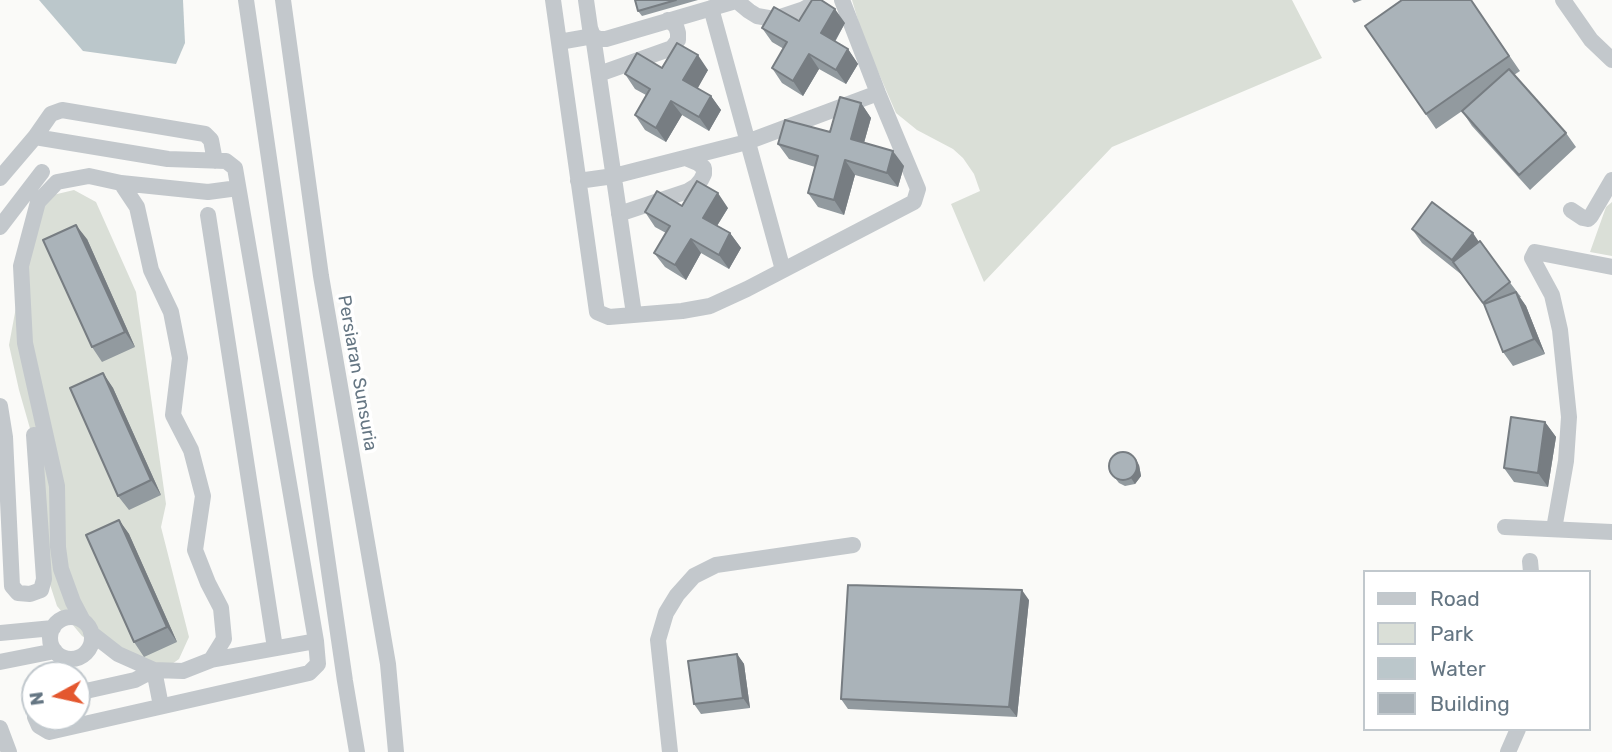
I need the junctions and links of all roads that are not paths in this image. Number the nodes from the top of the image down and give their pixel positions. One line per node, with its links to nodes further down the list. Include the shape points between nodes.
1 (246, 0): 58 (street)
2 (283, 0): 59 (street, Persiaran Sunsuria, via 321,276 388,664)
3 (553, 0): 12 (street)
4 (586, 0): 11 (street)
5 (738, 0): 6 (street, via 757,16 774,19 804,9); 9 (street)
6 (813, 0)
7 (842, 0): 15 (street)
8 (1563, 0): 13 (street, via 1591,40)
9 (711, 8): 10 (street); 17 (street)
10 (668, 20): 11 (street, via 606,39); 14 (street, via 678,33 672,48)
11 (593, 36): 12 (street); 14 (street)
12 (559, 42): 25 (street)
13 (1612, 60)
14 (599, 74): 22 (street)
15 (877, 93): 17 (street); 34 (street, via 918,189 914,202)
16 (35, 137): 18 (street); 20 (street); 20 (street, via 51,114 62,110 205,134 211,140)
17 (747, 142): 19 (street); 34 (street)
18 (20, 155): 21 (street); 23 (street)
19 (686, 158): 22 (street); 30 (street, via 704,168 695,186)
20 (215, 162): 28 (street, via 226,161 235,168)
21 (42, 172): 26 (street); 32 (street)
22 (614, 176): 25 (street); 30 (street)
23 (0, 178)
24 (1612, 180): 29 (street, via 1588,219)
25 (578, 181): 35 (street, via 597,312 609,317)
26 (57, 182): 27 (street, via 89,176); 37 (street, via 38,202 21,266 25,342)
27 (121, 183): 28 (street, via 208,192); 49 (street, via 137,207 151,270 172,312 180,358 173,415 191,450 203,496 195,550 221,608 224,639)
28 (238, 188): 46 (street)
29 (1571, 210)
30 (620, 214): 35 (street)
31 (208, 215): 47 (street)
32 (0, 227)
33 (1612, 267): 40 (street, via 1535,252 1532,258 1552,295 1569,417)
34 (783, 270): 35 (street, via 710,306)
35 (634, 314)
36 (0, 406): 38 (street)
37 (39, 434): 38 (street); 38 (street, via 44,579 41,590 30,594 18,593 12,586); 43 (street, via 57,486 61,569)
38 (5, 437)
39 (1505, 527): 40 (street)
40 (1554, 529): 41 (street)
41 (1612, 531)
42 (853, 545): 60 (street, via 716,565 694,576 666,613 658,640)
43 (87, 627): 44 (street, via 70,617); 48 (street, via 92,640 80,657 67,659); 51 (street, via 118,654)
44 (53, 628): 45 (street); 48 (street, via 50,640)
45 (0, 633)
46 (316, 641): 47 (street); 53 (street, via 318,664 309,673)
47 (275, 649): 49 (street)
48 (55, 651): 50 (street)
49 (211, 660): 51 (street, via 183,671)
50 (0, 662)
51 (154, 670): 52 (street, via 135,680); 53 (street)
52 (91, 690)
53 (161, 706): 54 (street)
54 (91, 722)
55 (0, 728): 57 (street)
56 (1517, 731): 61 (street)
57 (9, 752)
58 (357, 752)
59 (396, 752)
60 (670, 752)
61 (1508, 752)

